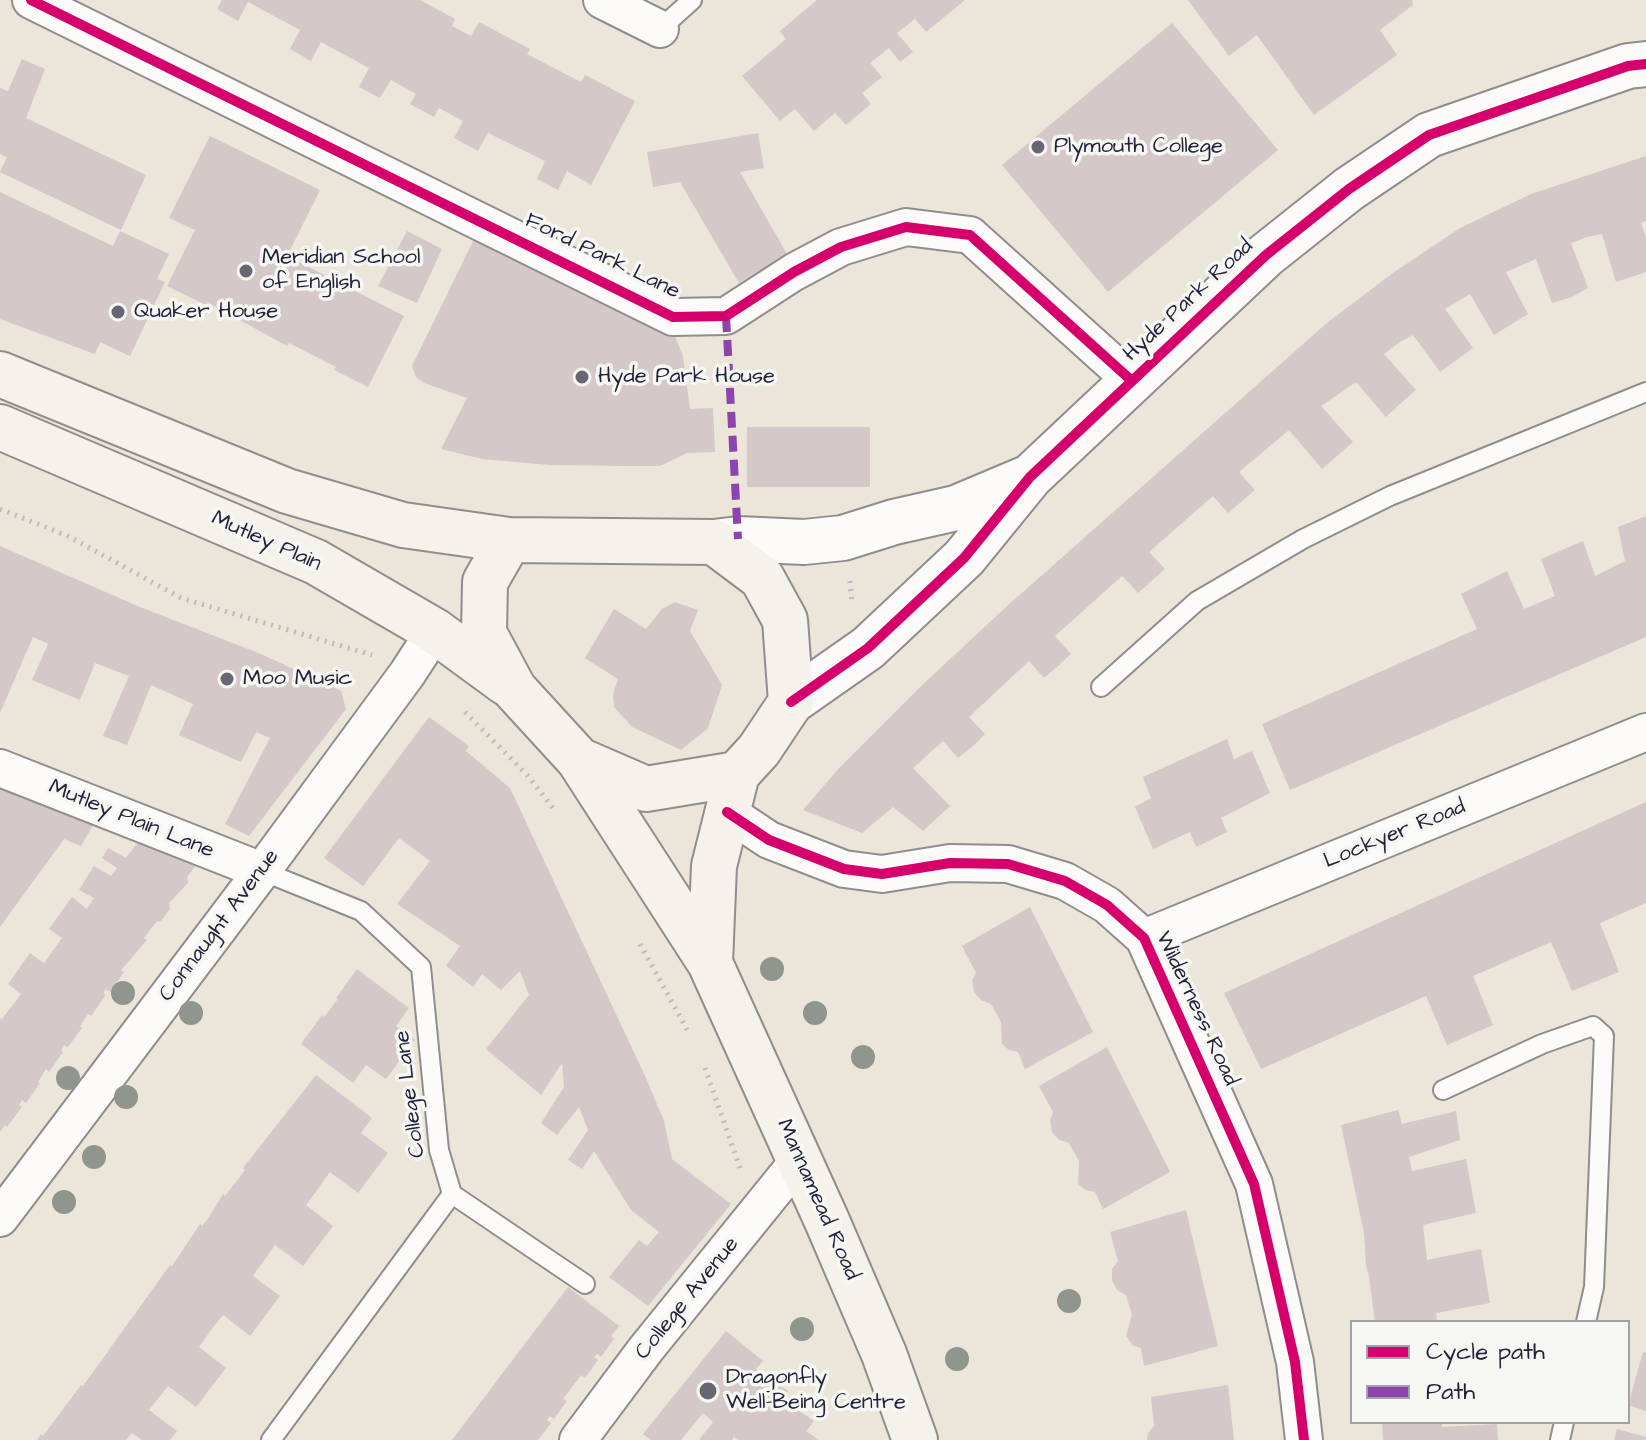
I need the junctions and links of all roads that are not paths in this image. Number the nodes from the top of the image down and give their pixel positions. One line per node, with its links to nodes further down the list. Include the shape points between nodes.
1 (31, 0): 7 (street, Ford Park Lane, via 673,317 726,316 841,247 906,227 970,235)
2 (602, 0): 4 (street)
3 (692, 0): 4 (lane)
4 (660, 29)
5 (1646, 64): 7 (street, Hyde Park Road, via 1429,135 1266,255)
6 (0, 374): 11 (main road, via 292,492 403,525)
7 (1132, 381): 10 (street, Hyde Park Road)
8 (1646, 392): 14 (lane, via 1390,496 1303,539 1197,601)
9 (0, 427): 13 (main road, Mutley Plain, via 316,562)
10 (1030, 477): 12 (street, Hyde Park Road, via 956,508 843,538); 16 (street, Hyde Park Road, via 964,558 868,648)
11 (509, 540): 12 (main road); 15 (main road, via 485,582 484,633)
12 (714, 542): 16 (main road, via 762,578 785,620)
13 (435, 631): 15 (main road, Mutley Plain); 21 (street, Connaught Avenue)
14 (1101, 687)
15 (514, 689): 18 (main road)
16 (791, 702): 20 (main road)
17 (1646, 732): 22 (street, Lockyer Road)
18 (579, 760): 20 (main road, via 646,789); 23 (main road, Mannamead Road)
19 (0, 768): 21 (street, Mutley Plain Lane)
20 (732, 793): 22 (street, Wilderness Road, via 769,840 844,869 882,874 950,863 1008,864 1065,881 1107,905); 23 (main road, Mannamead Road, via 714,866)
21 (262, 871): 26 (lane, College Lane, via 361,911 421,967 439,1150); 27 (street, Connaught Avenue)
22 (1144, 938): 33 (street, Wilderness Road, via 1254,1184 1295,1362)
23 (710, 963): 25 (main road, Mannamead Road)
24 (1443, 1090): 29 (lane, via 1593,1026 1604,1036 1594,1287)
25 (800, 1159): 31 (street, College Avenue); 32 (main road, Mannamead Road)
26 (452, 1194): 28 (lane); 30 (lane)
27 (0, 1218)
28 (585, 1284)
29 (1586, 1320)
30 (271, 1440)
31 (578, 1440)
32 (915, 1440)
33 (1304, 1440)

